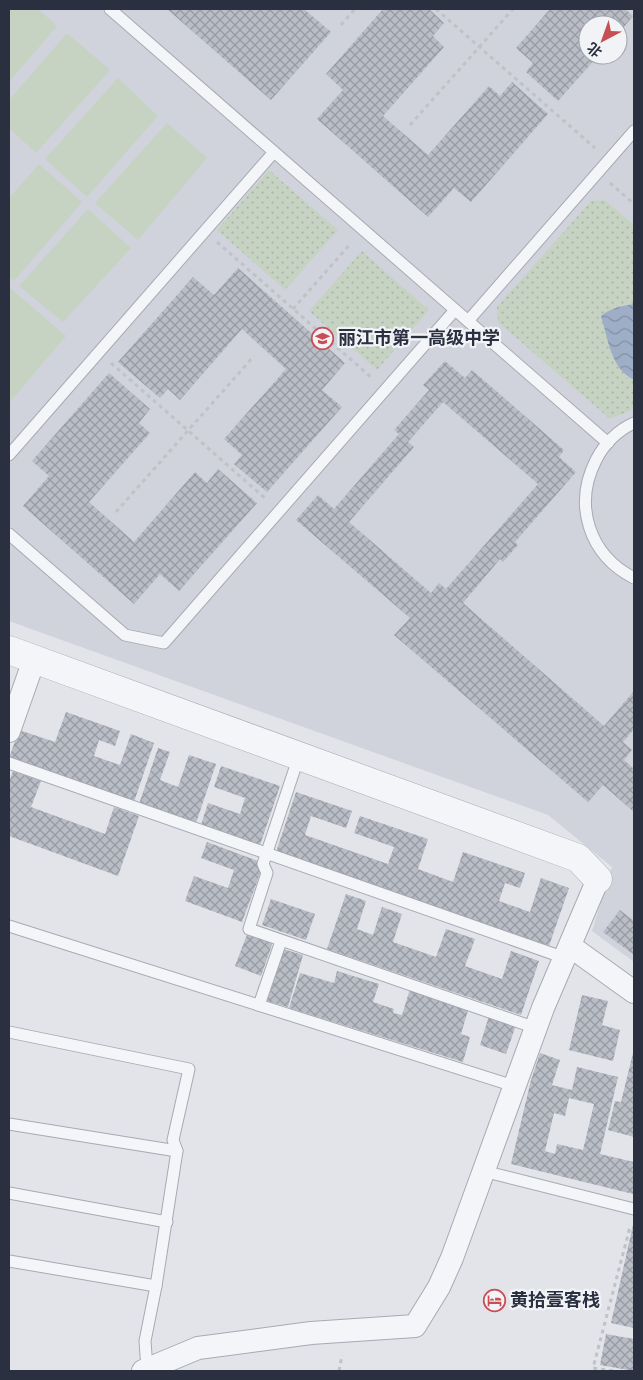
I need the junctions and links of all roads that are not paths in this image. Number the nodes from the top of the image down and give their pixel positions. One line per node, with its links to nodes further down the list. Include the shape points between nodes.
1 (110, 9): 3 (lane)
2 (634, 131): 5 (lane)
3 (274, 152): 4 (lane); 8 (lane)
4 (455, 310): 5 (lane); 9 (lane, via 164,643 125,635)
5 (468, 321): 7 (lane)
6 (634, 423): 7 (lane)
7 (608, 443): 10 (lane, via 591,470 586,516 590,531 606,557)
8 (9, 455)
9 (9, 534)
10 (634, 578)
11 (9, 650): 12 (street)
12 (34, 660): 13 (street); 14 (street)
13 (9, 731)
14 (299, 756): 16 (lane); 17 (street, via 578,858)
15 (9, 763): 16 (lane)
16 (266, 853): 19 (lane, via 263,864 267,873 250,930); 20 (lane)
17 (598, 879): 20 (street)
18 (9, 926): 22 (lane)
19 (281, 941): 22 (lane); 23 (lane)
20 (567, 952): 21 (street); 23 (street)
21 (634, 992)
22 (258, 1005): 25 (lane)
23 (536, 1028): 25 (street)
24 (9, 1032): 27 (lane, via 189,1069 173,1140)
25 (514, 1086): 28 (street)
26 (9, 1124): 27 (lane)
27 (177, 1151): 31 (lane)
28 (483, 1171): 30 (lane); 34 (street, via 439,1287 415,1326 311,1333 198,1348)
29 (9, 1193): 31 (lane)
30 (633, 1214)
31 (167, 1222): 33 (lane)
32 (9, 1261): 33 (lane)
33 (156, 1286): 34 (lane, via 145,1341)
34 (145, 1370)

